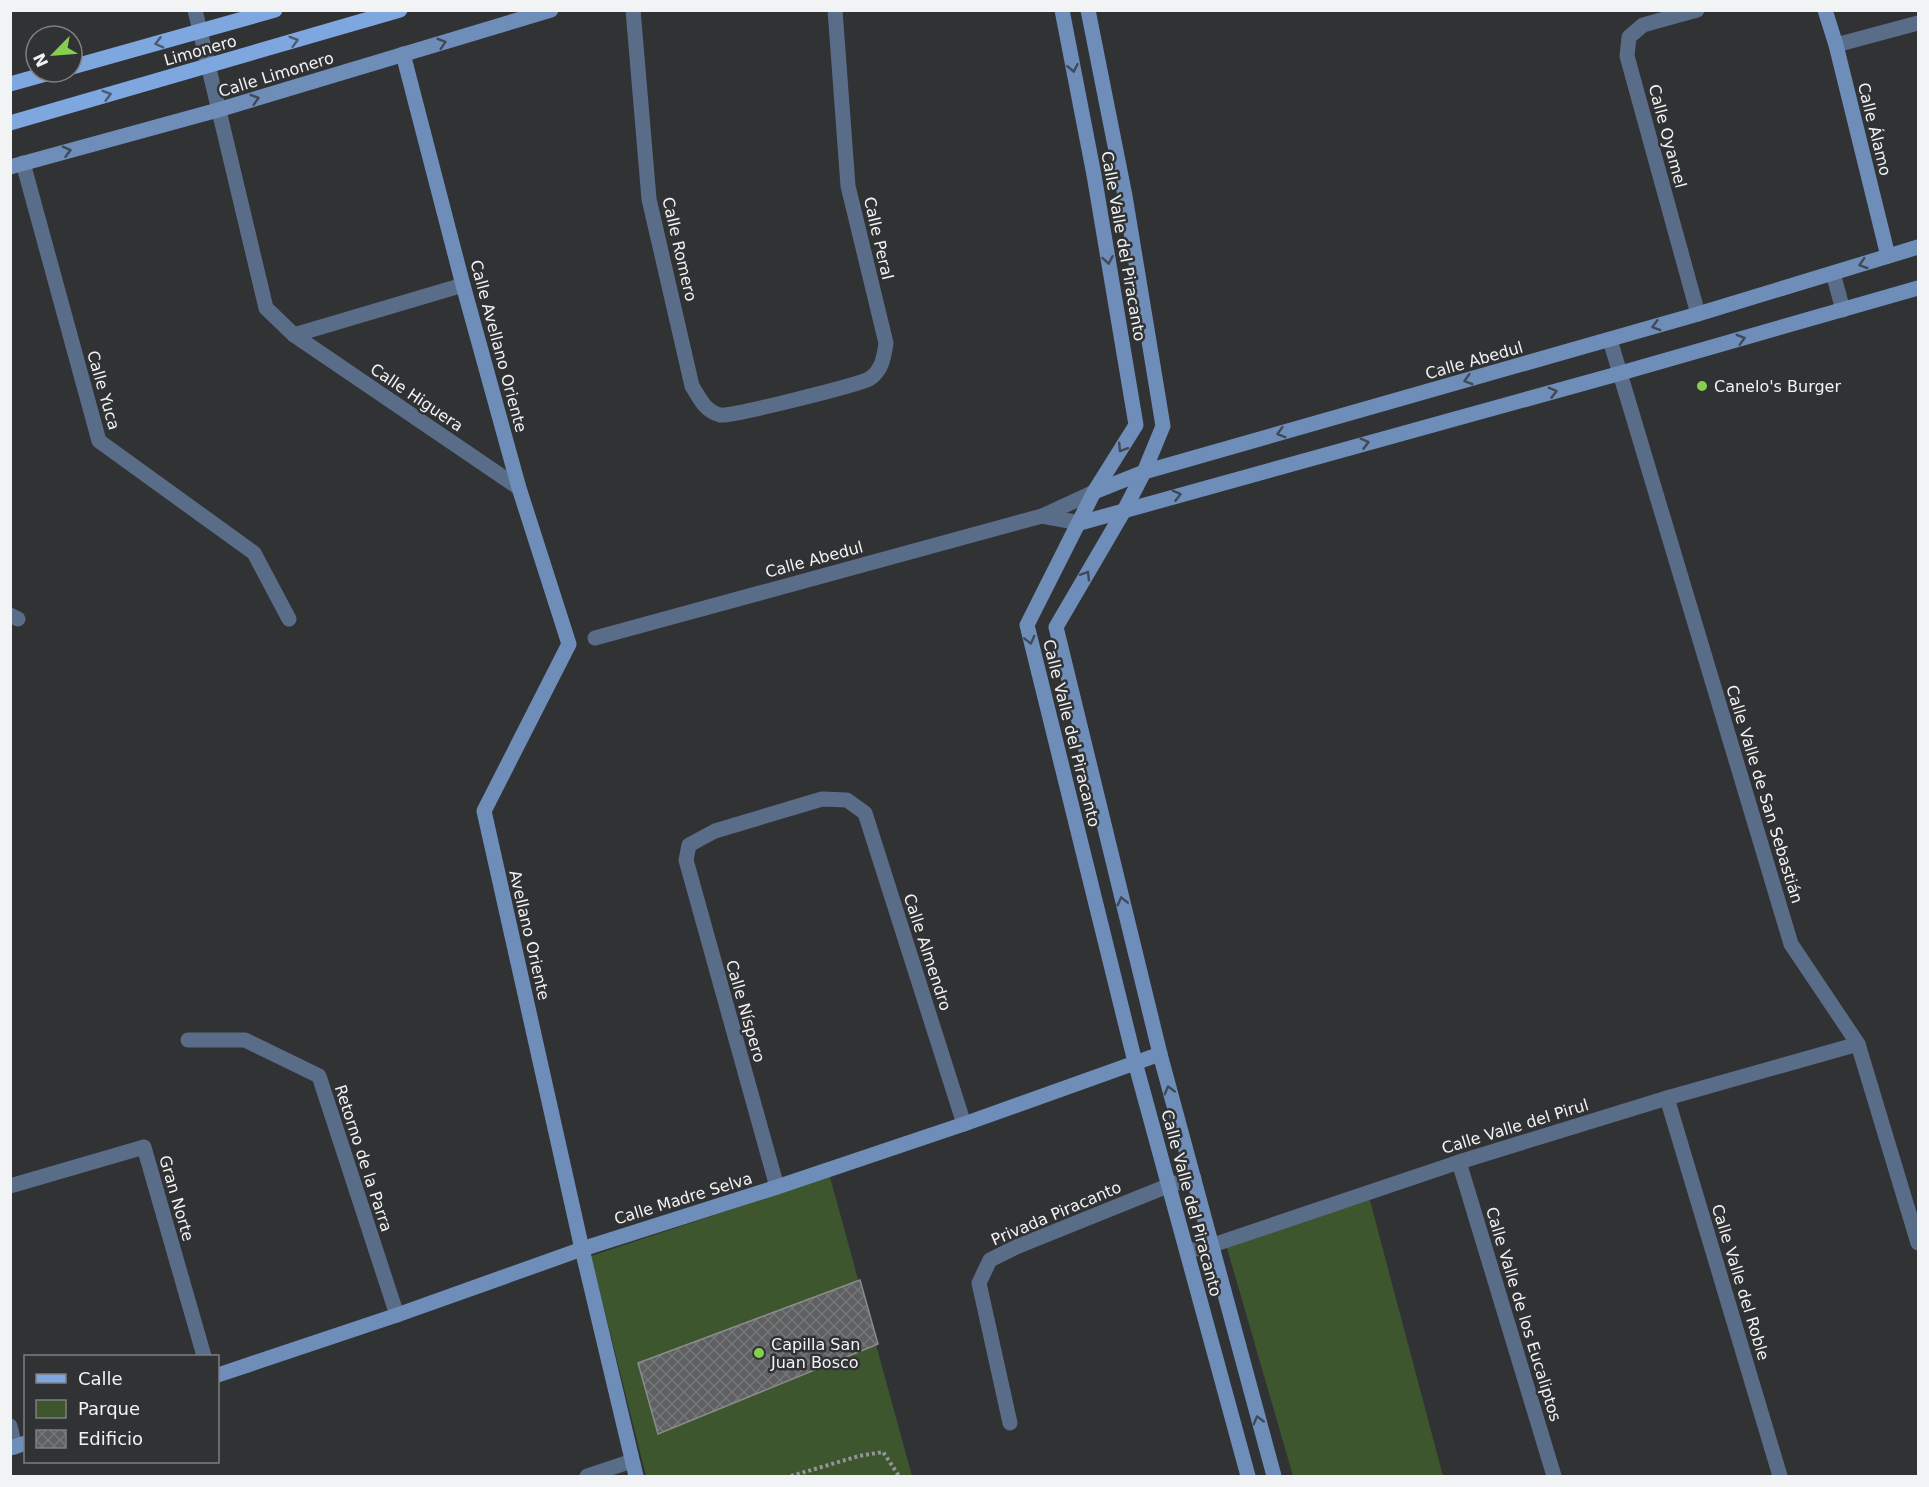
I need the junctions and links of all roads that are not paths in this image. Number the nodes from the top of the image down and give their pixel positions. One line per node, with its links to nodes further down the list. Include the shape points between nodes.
1 (195, 10): 12 (street, Calle Higuera)
2 (276, 10): 12 (main road)
3 (400, 10): 16 (main road, Limonero, one-way to 3)
4 (551, 10): 14 (street, Calle Limonero, one-way to 4)
5 (633, 10): 30 (street, Calle Romero, via 649,199 692,386 705,408 722,415)
6 (835, 10): 30 (street, Calle Peral, via 848,186 886,343 883,363 869,378)
7 (1062, 10): 33 (street, Calle Valle del Piracanto, one-way to 33, via 1136,425)
8 (1088, 10): 31 (street, Calle Valle del Piracanto, via 1125,196 1163,426)
9 (1697, 10): 26 (street, Calle Oyamel, via 1642,25 1629,37 1627,56)
10 (1825, 10): 13 (street, Calle Álamo)
11 (1918, 23): 13 (street)
12 (199, 32): 15 (main road, one-way to 15); 16 (street, Calle Higuera)
13 (1836, 45): 21 (street, Calle Álamo)
14 (403, 54): 17 (street, Calle Limonero, one-way to 14); 23 (street, Calle Avellano Oriente)
15 (84, 64)
16 (207, 67): 17 (street, Calle Higuera); 18 (main road, Limonero, one-way to 16)
17 (218, 110): 19 (street, Calle Limonero, one-way to 17); 27 (street, Calle Higuera, via 266,308)
18 (10, 123)
19 (17, 165): 37 (street, Calle Yuca, via 99,441 254,554)
20 (1918, 247): 21 (street, Calle Abedul)
21 (1888, 256): 22 (street, Calle Abedul, one-way to 22)
22 (1833, 273): 25 (street); 26 (street, Calle Abedul)
23 (463, 285): 27 (street); 32 (street, Calle Avellano Oriente)
24 (1918, 288): 25 (street, Calle Abedul)
25 (1843, 310): 29 (street, Calle Abedul, one-way to 25)
26 (1698, 315): 28 (street, Calle Abedul, one-way to 28)
27 (294, 335): 32 (street, Calle Higuera)
28 (1610, 340): 29 (street, Calle Valle de San Sebastián); 31 (street, Calle Abedul, one-way to 31)
29 (1621, 374): 34 (street, Calle Abedul, one-way to 29); 42 (street, Calle Valle de San Sebastián, via 1791,944)
30 (784, 403)
31 (1144, 472): 33 (street, Calle Abedul); 34 (street, Calle Valle del Piracanto)
32 (519, 488): 39 (street, Calle Avellano Oriente)
33 (1094, 492): 35 (street, Calle Abedul); 36 (street, Calle Valle del Piracanto)
34 (1125, 509): 36 (street, Calle Abedul); 43 (street, Calle Valle del Piracanto, one-way to 34, via 1056,627)
35 (1042, 516): 36 (street, Calle Abedul); 38 (street, Calle Abedul)
36 (1080, 522): 44 (street, Calle Valle del Piracanto, one-way to 44, via 1027,625)
37 (289, 619)
38 (595, 638)
39 (569, 644): 54 (street, Avellano Oriente, via 484,811)
40 (847, 800): 46 (street, Calle Almendro, via 865,813); 51 (street, Calle Níspero, via 822,799 715,831 689,844 686,860)
41 (188, 1040): 56 (street, Retorno de la Parra, via 245,1040 319,1076)
42 (1858, 1044): 45 (street, Calle Valle del Pirul); 52 (street, Calle Valle de San Sebastián)
43 (1160, 1054): 44 (street, Calle Madre Selva); 48 (street, Calle Valle del Piracanto, one-way to 43)
44 (1135, 1062): 46 (street, Calle Madre Selva); 49 (street, Calle Valle del Piracanto)
45 (1667, 1098): 47 (street, Calle Valle del Pirul); 68 (street, Calle Valle del Roble)
46 (964, 1124): 51 (street, Calle Madre Selva)
47 (1459, 1162): 53 (street, Calle Valle del Pirul); 67 (street, Calle Valle de los Eucaliptos)
48 (1194, 1178): 49 (street, Privada Piracanto); 53 (street, Calle Valle del Piracanto)
49 (1170, 1185): 55 (street, Calle Valle del Piracanto); 59 (street, Privada Piracanto, via 990,1260 979,1283)
50 (10, 1186): 57 (street, Gran Norte, via 144,1147)
51 (777, 1187): 54 (street, Calle Madre Selva)
52 (1918, 1244)
53 (1210, 1246): 55 (street, Calle Valle del Pirul); 66 (street, Calle Valle del Piracanto, one-way to 53)
54 (582, 1249): 56 (street, Calle Madre Selva); 62 (street, Avellano Oriente)
55 (1186, 1251): 65 (street, Calle Valle del Piracanto)
56 (397, 1314): 58 (street, Calle Madre Selva)
57 (204, 1355)
58 (219, 1375)
59 (1010, 1423)
60 (10, 1426): 61 (street)
61 (17, 1446)
62 (632, 1461): 63 (street); 64 (street, Avellano Oriente)
63 (588, 1476)
64 (636, 1476)
65 (1248, 1476)
66 (1274, 1476)
67 (1554, 1476)
68 (1780, 1476)

